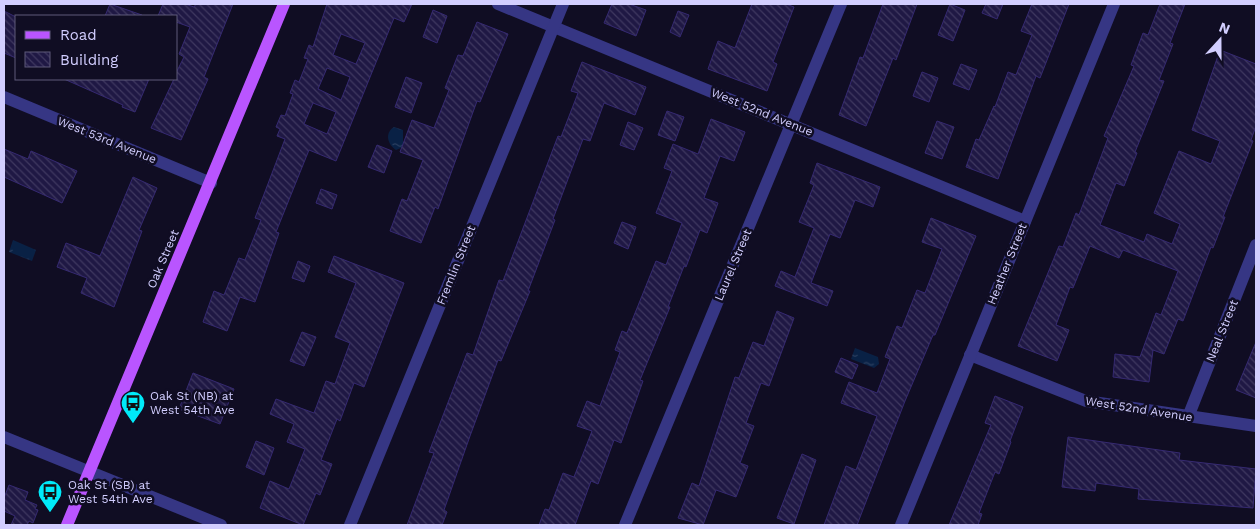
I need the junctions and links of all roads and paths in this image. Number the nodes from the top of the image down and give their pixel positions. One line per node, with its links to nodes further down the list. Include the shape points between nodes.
1 (284, 4): 9 (main road, Oak Street)
2 (498, 4): 6 (street, West 52nd Avenue)
3 (563, 4): 6 (street, Fremlin Street)
4 (841, 4): 8 (street, Laurel Street)
5 (1114, 4): 10 (street, Heather Street)
6 (554, 26): 8 (street, West 52nd Avenue); 19 (street, Fremlin Street)
7 (4, 97): 9 (street, West 53rd Avenue)
8 (791, 125): 10 (street, West 52nd Avenue); 20 (street, Laurel Street)
9 (211, 183): 16 (main road, Oak Street)
10 (1025, 221): 12 (street, Heather Street)
11 (1256, 246): 13 (street, Neal Street)
12 (970, 355): 13 (street, West 52nd Avenue, via 1086,401); 21 (street, Heather Street)
13 (1188, 417): 14 (street, West 52nd Avenue)
14 (1256, 426)
15 (4, 437): 16 (street)
16 (89, 472): 17 (main road, Oak Street); 18 (street)
17 (67, 525)
18 (222, 525)
19 (350, 525)
20 (625, 525)
21 (901, 525)

